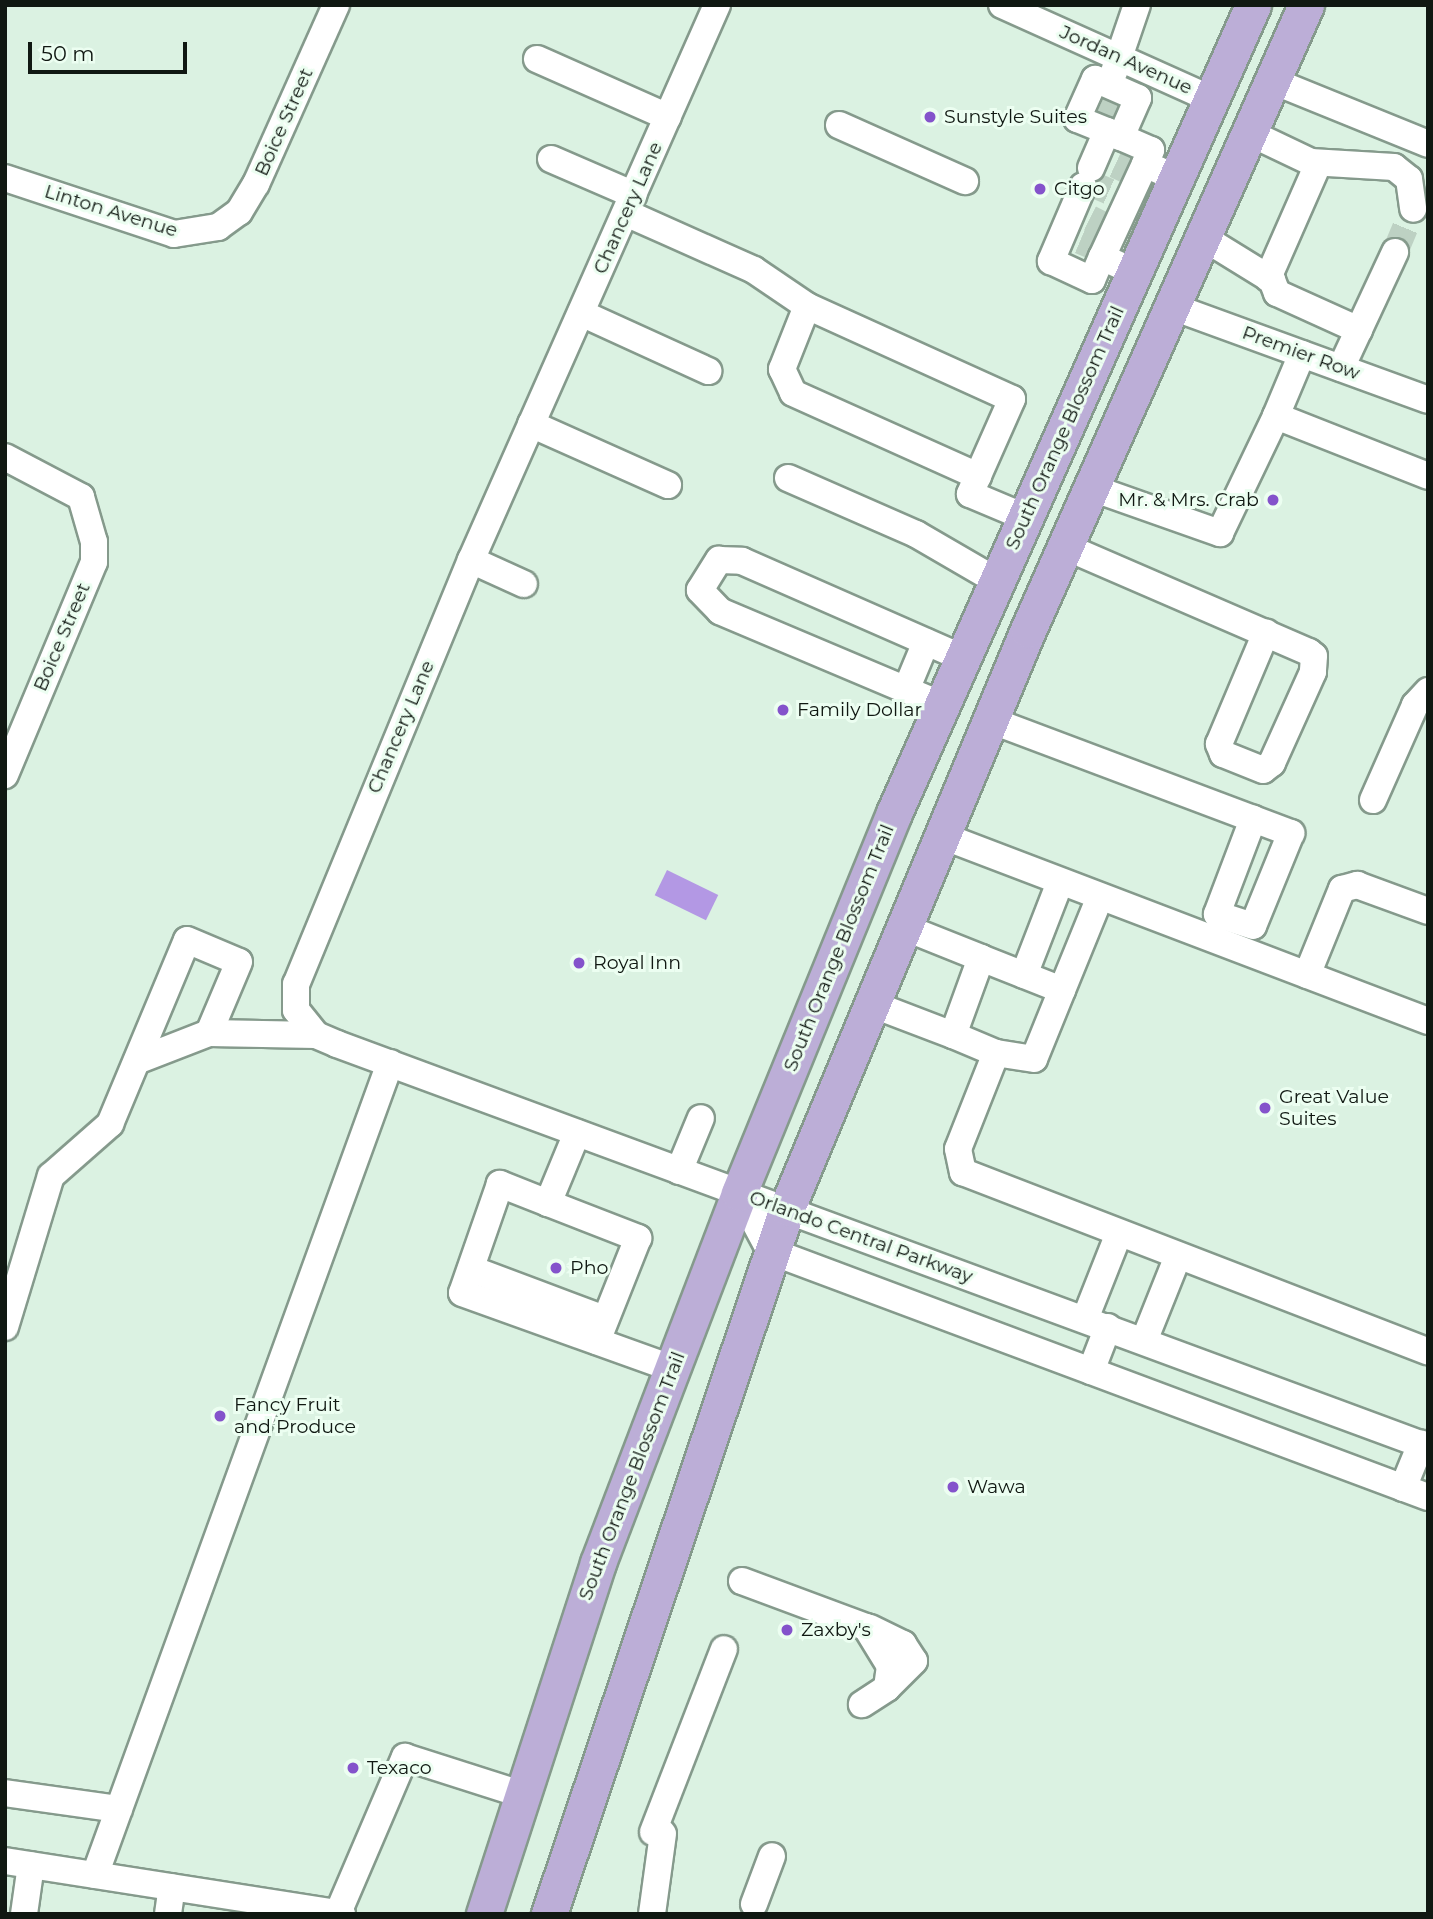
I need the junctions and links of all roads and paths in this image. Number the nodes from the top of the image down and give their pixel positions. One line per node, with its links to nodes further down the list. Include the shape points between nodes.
1 (717, 5): 12 (street, Chancery Lane)
2 (1002, 5): 7 (street, Jordan Avenue)
3 (1137, 5): 7 (street)
4 (1306, 5): 9 (main road)
5 (1247, 7): 11 (main road, South Orange Blossom Trail)
6 (328, 8): 25 (street, Boice Street, via 256,184 239,212)
7 (1119, 57): 10 (street); 11 (street, Jordan Avenue)
8 (537, 60): 12 (street)
9 (1273, 81): 15 (main road); 16 (street)
10 (1109, 85): 13 (street, via 1095,79); 13 (street, via 1138,98)
11 (1211, 99): 20 (main road, South Orange Blossom Trail)
12 (668, 117): 22 (street, Chancery Lane)
13 (1110, 121): 23 (street); 23 (street, via 1151,150)
14 (839, 125): 21 (street)
15 (1250, 133): 18 (street); 26 (main road)
16 (1428, 144)
17 (551, 159): 22 (street)
18 (1318, 163): 24 (street, via 1394,167 1409,178); 29 (street)
19 (5, 178): 25 (street, Linton Avenue, via 174,234)
20 (1176, 178): 23 (street); 28 (main road, South Orange Blossom Trail)
21 (965, 181)
22 (630, 204): 30 (street, via 754,270); 32 (street, Chancery Lane)
23 (1105, 206): 28 (street)
24 (1413, 209)
25 (218, 227)
26 (1204, 238): 29 (street); 31 (main road)
27 (1395, 252): 33 (street)
28 (1141, 257): 31 (main road); 34 (main road, South Orange Blossom Trail)
29 (1268, 278): 33 (street, via 1277,293)
30 (807, 306): 43 (street, via 782,369 793,393); 43 (street, via 1012,399)
31 (1174, 307): 35 (street, Premier Row); 40 (main road)
32 (581, 313): 37 (street); 41 (street, Chancery Lane)
33 (1359, 330): 36 (street)
34 (1098, 352): 40 (main road, via 1116,368 1125,391); 48 (main road, South Orange Blossom Trail)
35 (1301, 354): 36 (street, Premier Row); 39 (street)
36 (1341, 368): 38 (street, Premier Row)
37 (708, 371)
38 (1428, 400)
39 (1276, 416): 44 (street); 47 (street, via 1220,533)
40 (1122, 422): 47 (main road)
41 (531, 424): 46 (street); 50 (street, Chancery Lane)
42 (5, 457): 60 (street, Boice Street, via 81,497 93,528 94,562)
43 (978, 476): 48 (street, via 970,494)
44 (1428, 476)
45 (788, 478): 51 (street, via 916,534)
46 (668, 485)
47 (1092, 488): 49 (main road)
48 (1025, 517): 51 (main road, South Orange Blossom Trail)
49 (1066, 547): 53 (street); 59 (main road)
50 (471, 560): 52 (street); 75 (street, Chancery Lane, via 296,984 296,1010)
51 (997, 581): 55 (main road, South Orange Blossom Trail)
52 (524, 584)
53 (1266, 634): 53 (street, via 1309,652 1316,663 1272,763 1263,770 1223,754 1219,744)
54 (926, 642): 55 (street); 56 (street); 56 (street, via 742,561 714,564 700,597 720,611)
55 (963, 658): 58 (main road, South Orange Blossom Trail)
56 (906, 690): 58 (street)
57 (1428, 691): 61 (street, via 1415,705)
58 (942, 705): 83 (main road, South Orange Blossom Trail)
59 (989, 720): 62 (street); 63 (main road)
60 (8, 759)
61 (1373, 800)
62 (1253, 819)
63 (940, 835): 64 (street); 67 (main road)
64 (1060, 882): 65 (street); 69 (street)
65 (1100, 897): 70 (street); 71 (street)
66 (1428, 911): 70 (street, via 1357,885 1342,889)
67 (901, 926): 68 (street); 72 (main road)
68 (981, 958): 69 (street); 76 (street)
69 (1024, 975): 71 (street)
70 (1307, 975): 73 (street)
71 (1062, 990): 77 (street, via 1034,1059)
72 (869, 1003): 76 (street); 85 (main road)
73 (1428, 1021)
74 (209, 1033): 75 (street); 78 (street); 78 (street, via 239,962 187,940)
75 (316, 1035): 79 (street)
76 (953, 1035): 77 (street)
77 (996, 1053): 86 (street, via 957,1166)
78 (142, 1059): 90 (street, via 110,1124 51,1176)
79 (390, 1063): 81 (street); 104 (street)
80 (701, 1118): 82 (street)
81 (577, 1133): 82 (street); 84 (street)
82 (679, 1171): 83 (street)
83 (739, 1193): 85 (street, Orlando Central Parkway); 87 (street, Orlando Central Parkway); 94 (main road, South Orange Blossom Trail)
84 (548, 1203): 91 (street, via 638,1238); 91 (street, via 499,1184 467,1281)
85 (787, 1208): 87 (main road); 89 (street, Orlando Central Parkway)
86 (1119, 1233): 88 (street); 89 (street)
87 (771, 1251): 95 (street); 115 (main road)
88 (1178, 1256): 92 (street); 93 (street)
89 (1097, 1323): 92 (street, Orlando Central Parkway); 95 (street)
90 (5, 1327)
91 (601, 1330): 94 (street)
92 (1144, 1341): 96 (street, Orlando Central Parkway)
93 (1428, 1352)
94 (672, 1368): 103 (main road, South Orange Blossom Trail)
95 (1091, 1371): 97 (street)
96 (1424, 1446): 97 (street)
97 (1403, 1488): 98 (street)
98 (1428, 1497)
99 (743, 1581): 101 (street, via 866,1627 885,1650 887,1688)
100 (724, 1649): 116 (street, via 658,1833)
101 (862, 1704)
102 (5, 1793): 104 (street)
103 (521, 1794): 113 (street, via 405,1757); 114 (main road, South Orange Blossom Trail)
104 (119, 1809): 108 (street)
105 (772, 1856): 110 (street)
106 (5, 1861): 107 (street)
107 (32, 1865): 108 (street); 111 (street)
108 (95, 1875): 109 (street)
109 (172, 1887): 112 (street); 113 (street)
110 (754, 1904)
111 (24, 1914)
112 (168, 1914)
113 (340, 1914)
114 (484, 1914)
115 (549, 1914)
116 (652, 1914)

